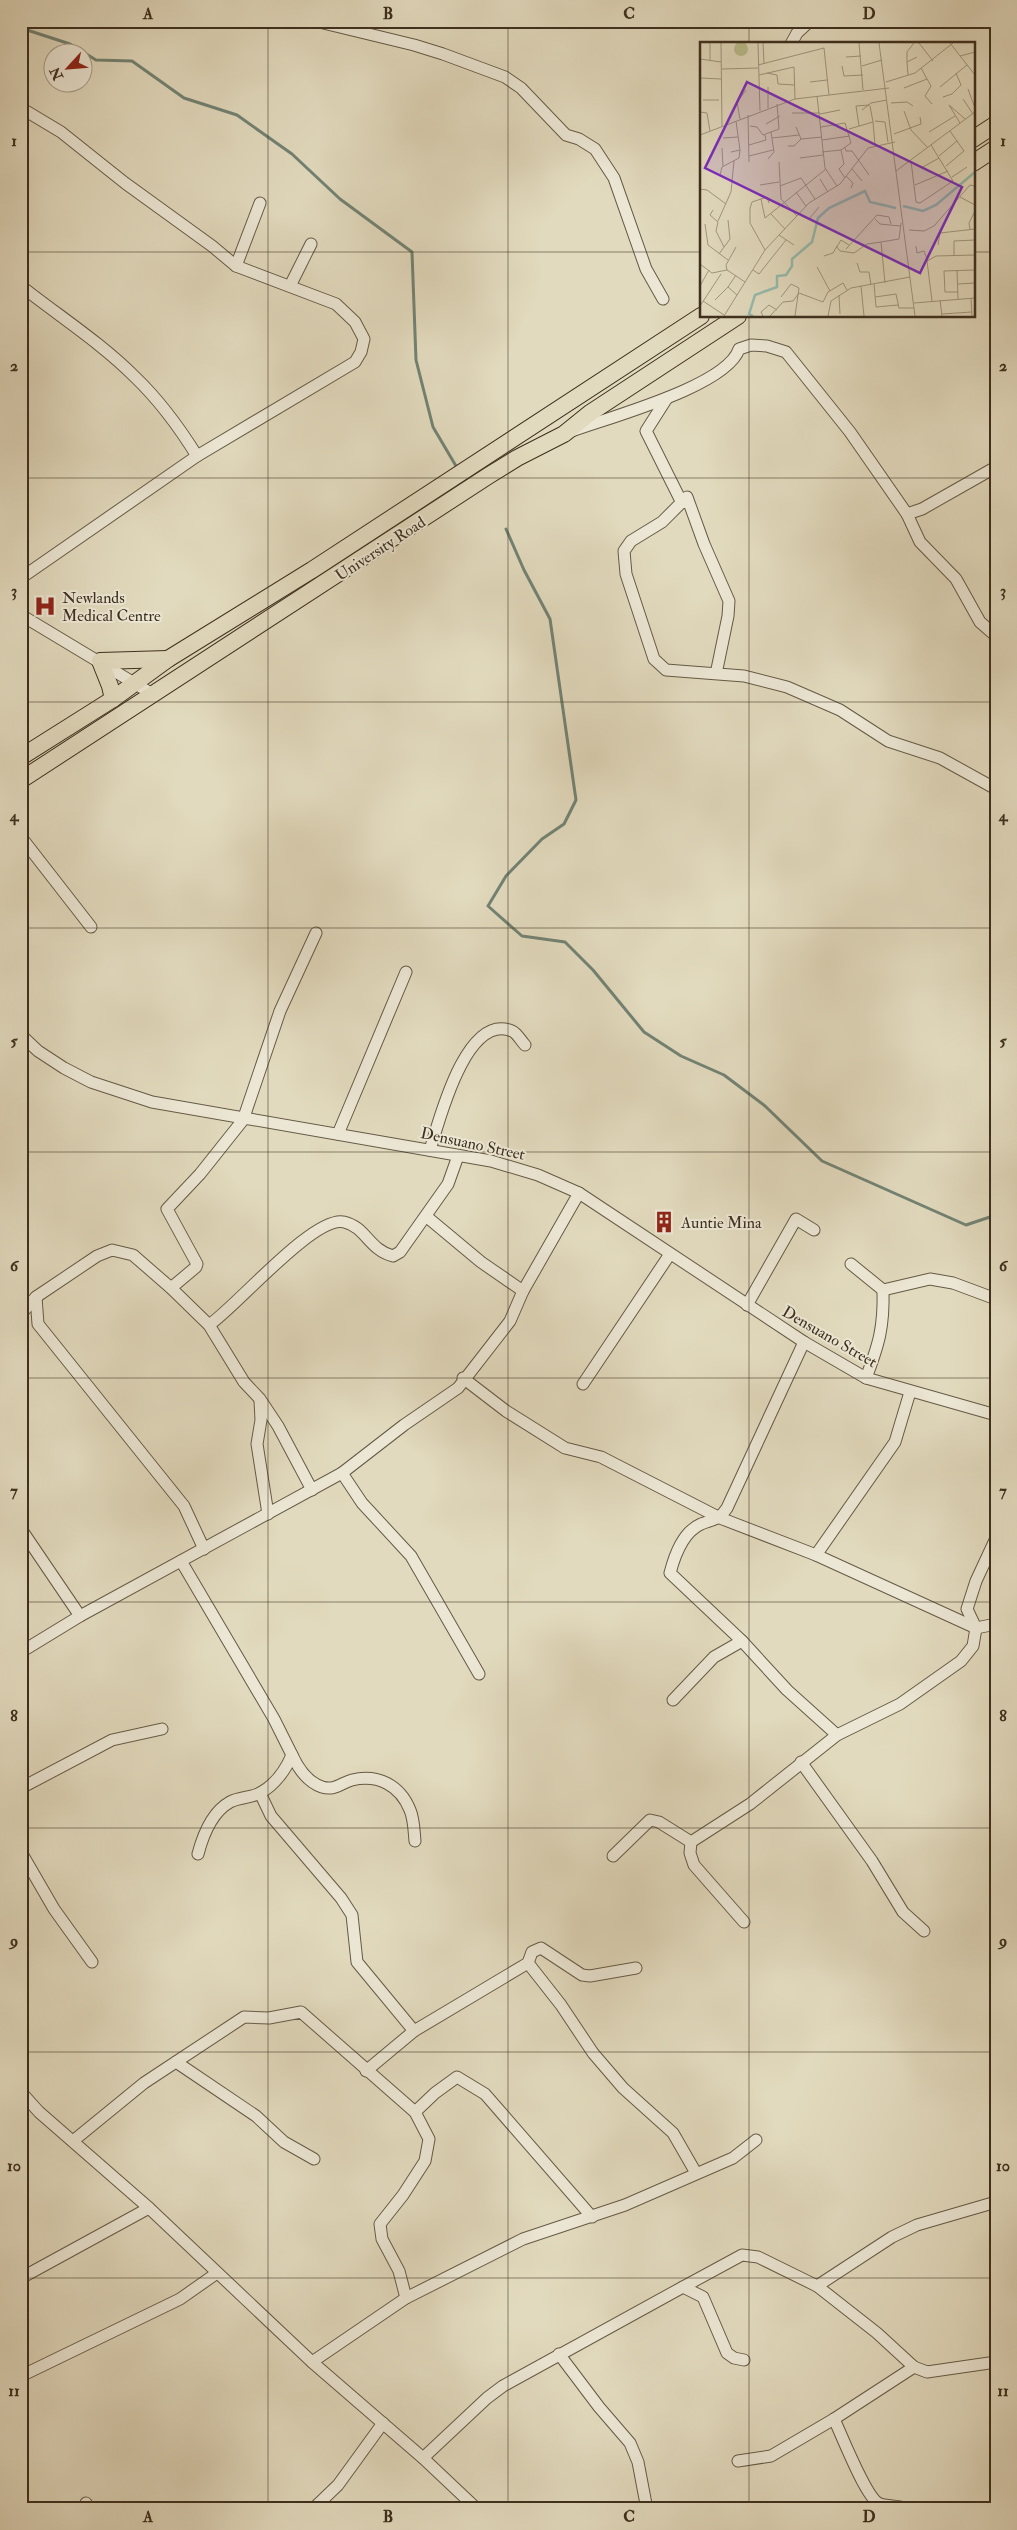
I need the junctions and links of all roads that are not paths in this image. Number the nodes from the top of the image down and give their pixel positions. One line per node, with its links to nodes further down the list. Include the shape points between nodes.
1 (315, 21): 14 (street, via 429,49 505,77 521,88 566,135 595,149 614,178 646,269)
2 (810, 21): 3 (street)
3 (792, 42)
4 (21, 108): 11 (street, via 61,132)
5 (996, 124): 6 (highway)
6 (974, 138)
7 (996, 148): 8 (highway)
8 (974, 162)
9 (260, 203): 11 (street)
10 (311, 244): 13 (street)
11 (236, 266): 13 (street)
12 (21, 286): 19 (street, via 136,378 170,415)
13 (290, 286): 19 (street, via 336,304 355,322 364,339 361,352 355,362)
14 (663, 299)
15 (700, 317): 26 (highway, University Road, via 312,570)
16 (735, 318): 18 (highway, University Road, via 590,413)
17 (667, 398): 18 (street); 21 (street, via 646,432); 22 (street, via 696,387 736,358 739,349 751,345 767,346 786,352 850,432)
18 (564, 434): 30 (highway, University Road, via 517,458)
19 (197, 456): 23 (street)
20 (996, 467): 22 (street, via 922,509)
21 (681, 501): 28 (street, via 686,498 729,601); 28 (street, via 662,522 631,541 624,551 626,574 654,659 666,670)
22 (907, 514): 25 (street, via 920,542 956,579 980,622)
23 (21, 578)
24 (21, 616): 27 (street)
25 (996, 636)
26 (168, 659): 27 (highway); 29 (highway, University Road)
27 (100, 661): 29 (street); 31 (highway)
28 (716, 674): 34 (street, via 744,676 788,687 840,710 888,741 940,758)
29 (135, 683): 30 (street); 31 (highway, University Road)
30 (154, 694): 33 (highway, University Road)
31 (113, 699): 32 (highway, University Road)
32 (21, 757)
33 (21, 780)
34 (996, 789)
35 (21, 837): 36 (street)
36 (91, 928)
37 (316, 933): 41 (street, via 280,1011)
38 (406, 972): 42 (street)
39 (21, 1035): 41 (street, Densuano Street, via 38,1051 90,1082 152,1102)
40 (525, 1045): 43 (street, via 513,1031 498,1029 484,1034 472,1046 453,1083)
41 (243, 1120): 42 (street, Densuano Street); 50 (street, via 167,1209 197,1264)
42 (338, 1134): 43 (street, Densuano Street)
43 (430, 1150): 44 (street, Densuano Street)
44 (458, 1156): 45 (street, Densuano Street, via 491,1161 538,1175); 46 (street, via 448,1184)
45 (579, 1193): 48 (street, Densuano Street); 52 (street)
46 (427, 1217): 52 (street, via 481,1262); 59 (street, via 400,1252 393,1256 373,1247 358,1227 342,1222 327,1224 265,1274 224,1316)
47 (814, 1230): 55 (street, via 796,1219)
48 (670, 1254): 55 (street, Densuano Street); 63 (street)
49 (851, 1264): 51 (street)
50 (172, 1288): 53 (street, via 133,1255 112,1250 72,1271); 59 (street)
51 (883, 1290): 54 (street, via 930,1279 953,1283); 62 (street, via 884,1319 880,1340)
52 (523, 1291): 61 (street, via 510,1321)
53 (36, 1297): 56 (street); 58 (street)
54 (996, 1299)
55 (747, 1304): 60 (street, Densuano Street)
56 (21, 1314)
57 (21, 1320): 58 (street)
58 (38, 1324): 73 (street, via 184,1506)
59 (208, 1326): 65 (street, via 244,1382)
60 (804, 1342): 62 (street, Densuano Street); 70 (street, via 728,1508)
61 (463, 1378): 67 (street, via 458,1388); 70 (street, via 565,1448 601,1457)
62 (866, 1378): 64 (street, Densuano Street)
63 (583, 1384)
64 (910, 1392): 66 (street, Densuano Street); 74 (street, via 895,1442)
65 (260, 1399): 68 (street, via 291,1448); 69 (street, via 257,1444)
66 (996, 1415)
67 (342, 1473): 68 (street); 81 (street, via 362,1503 411,1556)
68 (312, 1490): 69 (street)
69 (268, 1514): 73 (street)
70 (720, 1518): 74 (street); 79 (street, via 699,1525 685,1536 670,1572)
71 (21, 1529): 76 (street)
72 (996, 1538): 78 (street, via 967,1608)
73 (204, 1549): 75 (street)
74 (816, 1555): 78 (street)
75 (181, 1561): 76 (street); 85 (street)
76 (80, 1616): 80 (street)
77 (996, 1624): 78 (street)
78 (976, 1628): 84 (street, via 973,1646 961,1661 900,1704)
79 (742, 1641): 82 (street, via 714,1657); 84 (street, via 787,1690)
80 (21, 1652)
81 (479, 1674)
82 (673, 1700)
83 (162, 1729): 87 (street, via 112,1740)
84 (837, 1735): 86 (street)
85 (292, 1755): 88 (street, via 285,1770); 89 (street, via 300,1773 322,1787 337,1788 350,1780 374,1777 392,1785 410,1810)
86 (801, 1762): 90 (street, via 750,1804); 95 (street, via 872,1861 903,1912)
87 (21, 1788)
88 (260, 1793): 92 (street, via 230,1802 208,1826); 99 (street, via 270,1816 352,1915 357,1962)
89 (415, 1841)
90 (691, 1842): 93 (street, via 650,1820); 94 (street, via 694,1865)
91 (21, 1852): 96 (street, via 54,1908)
92 (198, 1854)
93 (613, 1856)
94 (744, 1922)
95 (924, 1930)
96 (92, 1962)
97 (528, 1963): 98 (street, via 532,1952 541,1948 582,1975); 99 (street); 107 (street, via 562,2005 599,2060 623,2088 673,2133)
98 (636, 1968)
99 (414, 2030): 101 (street)
100 (176, 2062): 101 (street, via 244,2017 269,2018 301,2012); 105 (street, via 144,2083); 106 (street, via 256,2116 284,2142)
101 (366, 2071): 103 (street)
102 (21, 2092): 105 (street)
103 (415, 2112): 110 (street, via 457,2077 468,2083 490,2099); 115 (street, via 429,2139 425,2161 380,2224 382,2239 399,2271)
104 (756, 2140): 107 (street, via 733,2158)
105 (73, 2141): 109 (street)
106 (314, 2159)
107 (696, 2174): 110 (street)
108 (996, 2202): 113 (street, via 917,2225 892,2237)
109 (149, 2208): 111 (street); 112 (street)
110 (592, 2217): 115 (street, via 523,2239)
111 (216, 2273): 118 (street); 121 (street, via 180,2298)
112 (21, 2278)
113 (817, 2286): 114 (street, via 758,2257 742,2255); 120 (street)
114 (683, 2287): 116 (street); 117 (street, via 703,2297 727,2353)
115 (406, 2298): 118 (street)
116 (559, 2354): 124 (street, via 487,2398); 126 (street, via 630,2443 638,2462)
117 (744, 2360)
118 (312, 2362): 123 (street)
119 (996, 2362): 120 (street, via 927,2372)
120 (914, 2366): 122 (street)
121 (21, 2376)
122 (834, 2419): 125 (street, via 771,2456); 129 (street, via 876,2502)
123 (383, 2423): 124 (street); 127 (street, via 338,2485)
124 (423, 2458): 128 (street)
125 (738, 2461)
126 (646, 2504)
127 (313, 2509)
128 (477, 2509)
129 (908, 2509)

